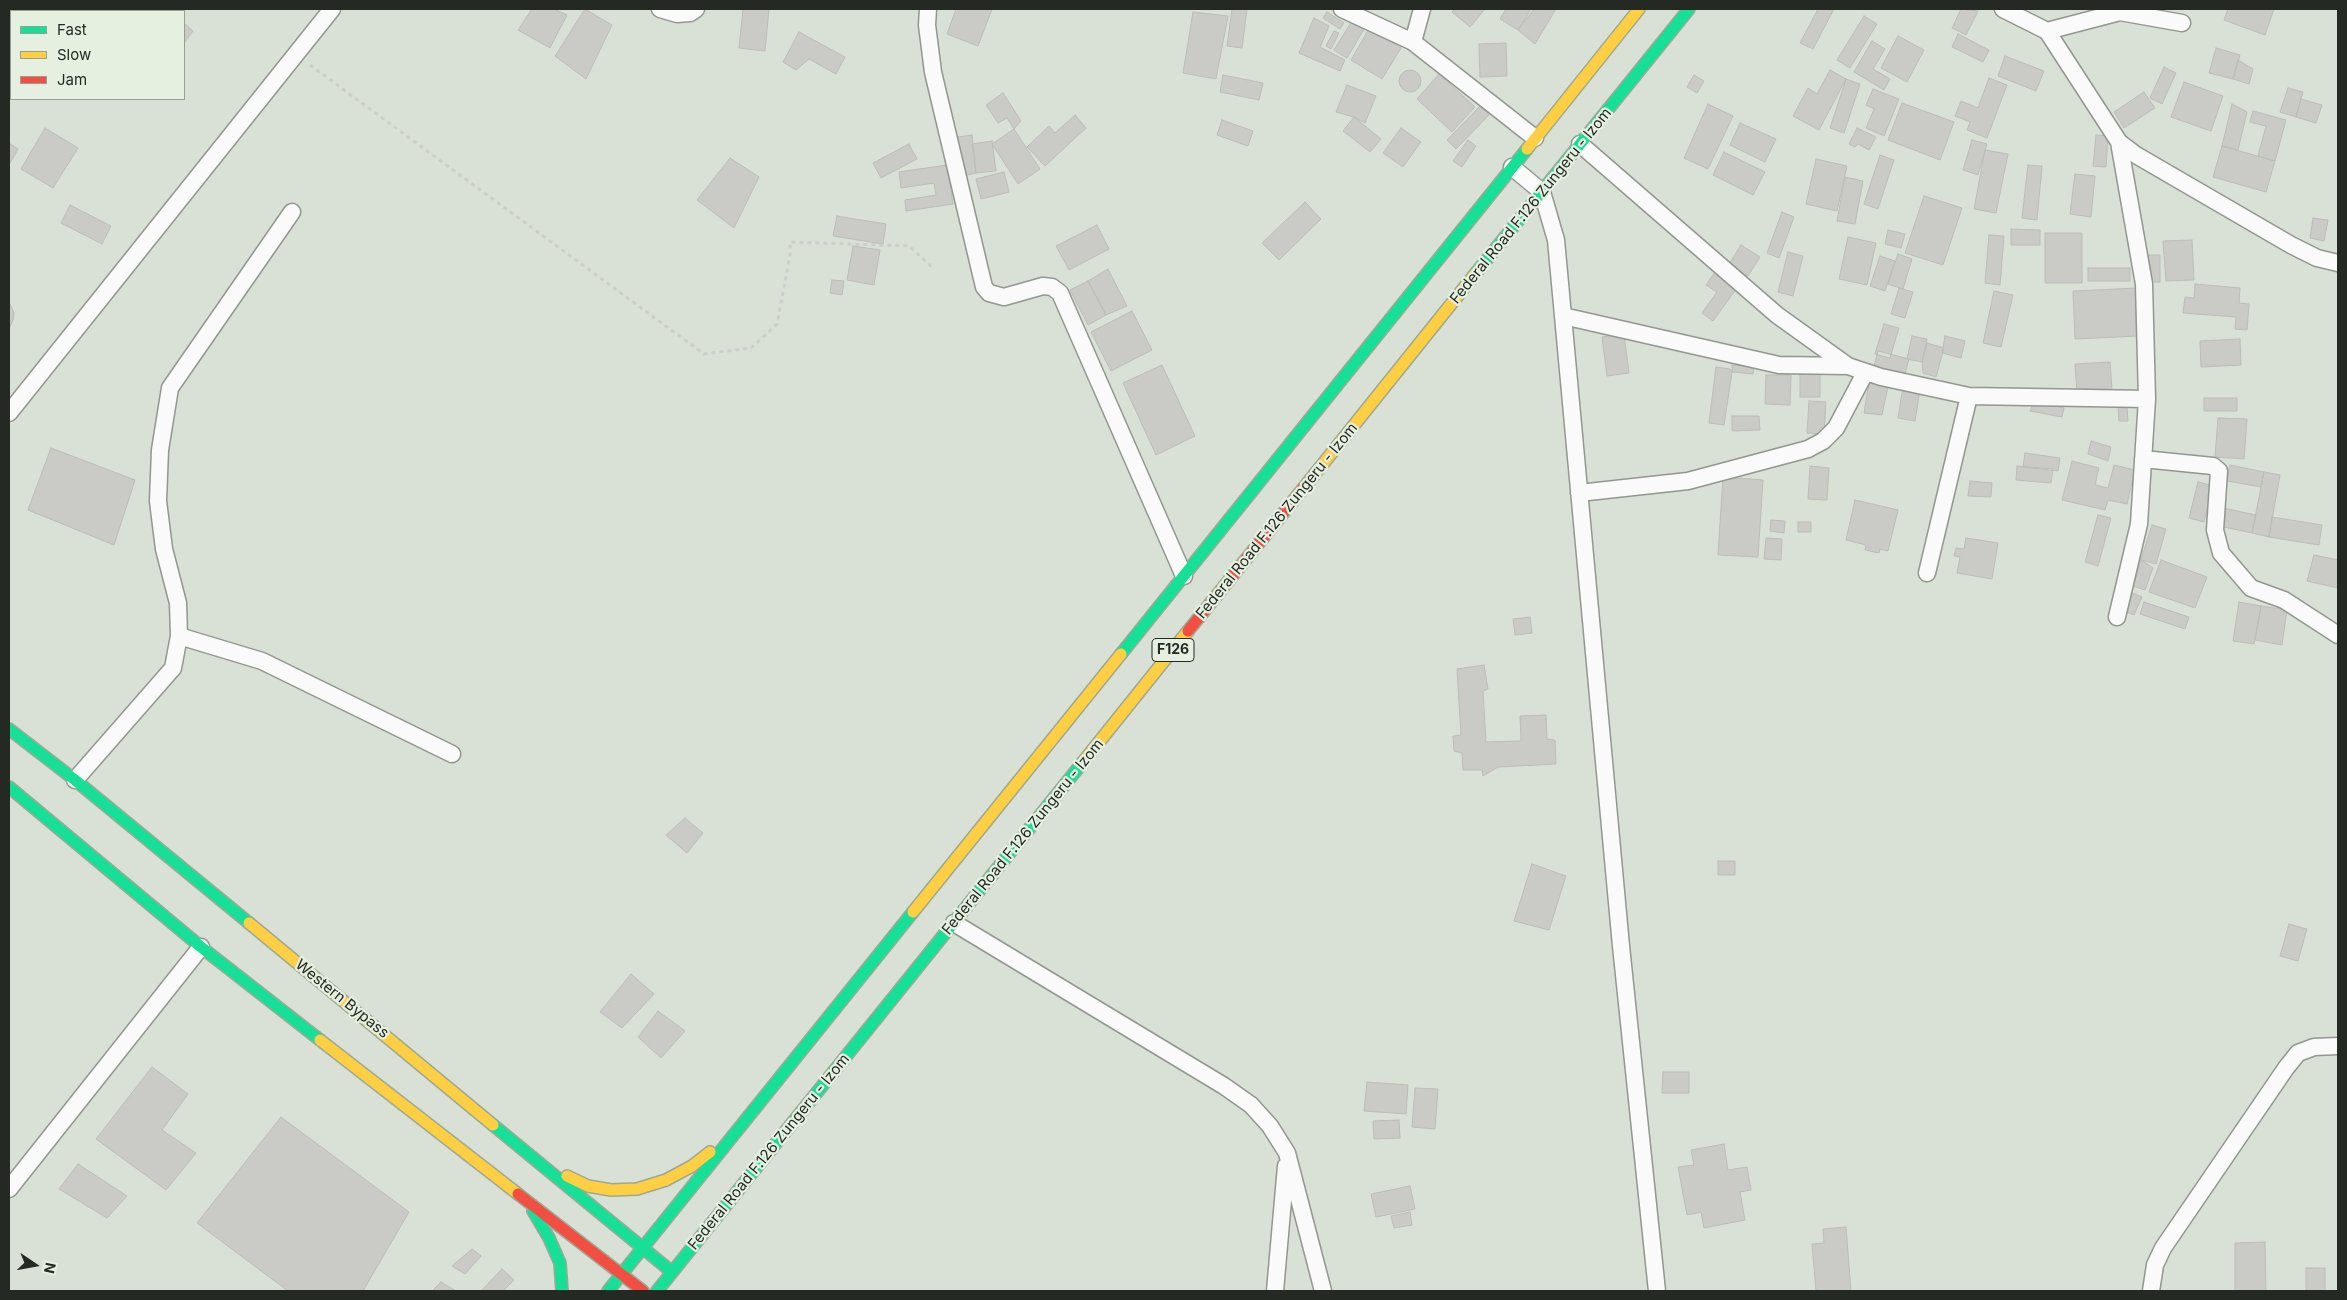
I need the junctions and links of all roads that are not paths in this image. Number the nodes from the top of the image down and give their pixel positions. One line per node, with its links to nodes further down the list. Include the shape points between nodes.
1 (332, 9): 25 (street)
2 (660, 9): 3 (street, via 677,14)
3 (696, 9)
4 (928, 9): 29 (street, via 933,72 984,287 989,293 1004,297 1043,286 1052,287 1060,293)
5 (1342, 9): 12 (street)
6 (1422, 9): 12 (street)
7 (1639, 9): 13 (main road, F126)
8 (1689, 9): 15 (main road, Federal Road F.126 Zungeru - Izom / F126)
9 (2003, 9): 11 (street)
10 (2182, 23): 11 (street, via 2120,12)
11 (2047, 31): 14 (street)
12 (1413, 42): 13 (street)
13 (1535, 138): 16 (main road, F126)
14 (2120, 142): 19 (street, via 2136,155 2291,245 2317,258); 24 (street, via 2144,284)
15 (1580, 144): 17 (main road, Federal Road F.126 Zungeru - Izom / F126); 21 (street, via 1777,315)
16 (1512, 167): 17 (street); 29 (main road, F126)
17 (1542, 192): 20 (street, via 1556,240); 37 (main road, Federal Road F.126 Zungeru - Izom / F126)
18 (292, 212): 32 (street, via 170,388 160,450 158,501 164,549 178,603)
19 (2338, 262)
20 (1563, 316): 21 (street, via 1779,365); 27 (street)
21 (1848, 366): 22 (street)
22 (1865, 373): 23 (street); 27 (street, via 1836,428 1824,441 1808,449 1688,481)
23 (1969, 396): 24 (street); 28 (street)
24 (2147, 399): 26 (street)
25 (9, 414)
26 (2143, 459): 30 (street, via 2138,524); 31 (street, via 2212,466 2219,471 2215,530 2221,553 2251,588 2284,600)
27 (1579, 494): 54 (street)
28 (1927, 573)
29 (1184, 576): 40 (main road, F126)
30 (2117, 617)
31 (2338, 635)
32 (179, 636): 34 (street, via 262,660); 35 (street, via 173,668)
33 (9, 729): 35 (main road, Western Bypass)
34 (452, 754)
35 (75, 780): 42 (main road, Western Bypass)
36 (9, 786): 38 (main road)
37 (954, 923): 41 (street, via 1224,1086 1250,1105 1270,1126); 46 (main road, Federal Road F.126 Zungeru - Izom / F126)
38 (201, 947): 43 (street); 44 (main road)
39 (2338, 1046): 55 (street, via 2314,1047 2298,1053 2286,1068 2163,1248 2155,1265)
40 (741, 1127): 42 (main road, via 692,1166 666,1180 636,1189 611,1190 588,1186); 45 (main road, F126)
41 (1287, 1153): 52 (street); 53 (street)
42 (544, 1166): 45 (main road, Western Bypass)
43 (9, 1189)
44 (524, 1196): 47 (main road); 48 (main road, via 560,1263)
45 (643, 1247): 46 (main road, Western Bypass); 47 (main road, F126)
46 (672, 1272): 51 (main road, Federal Road F.126 Zungeru - Izom / F126)
47 (622, 1274): 49 (main road, F126); 50 (main road)
48 (562, 1291)
49 (608, 1291)
50 (643, 1291)
51 (658, 1291)
52 (1276, 1291)
53 (1323, 1291)
54 (1657, 1291)
55 (2151, 1291)

